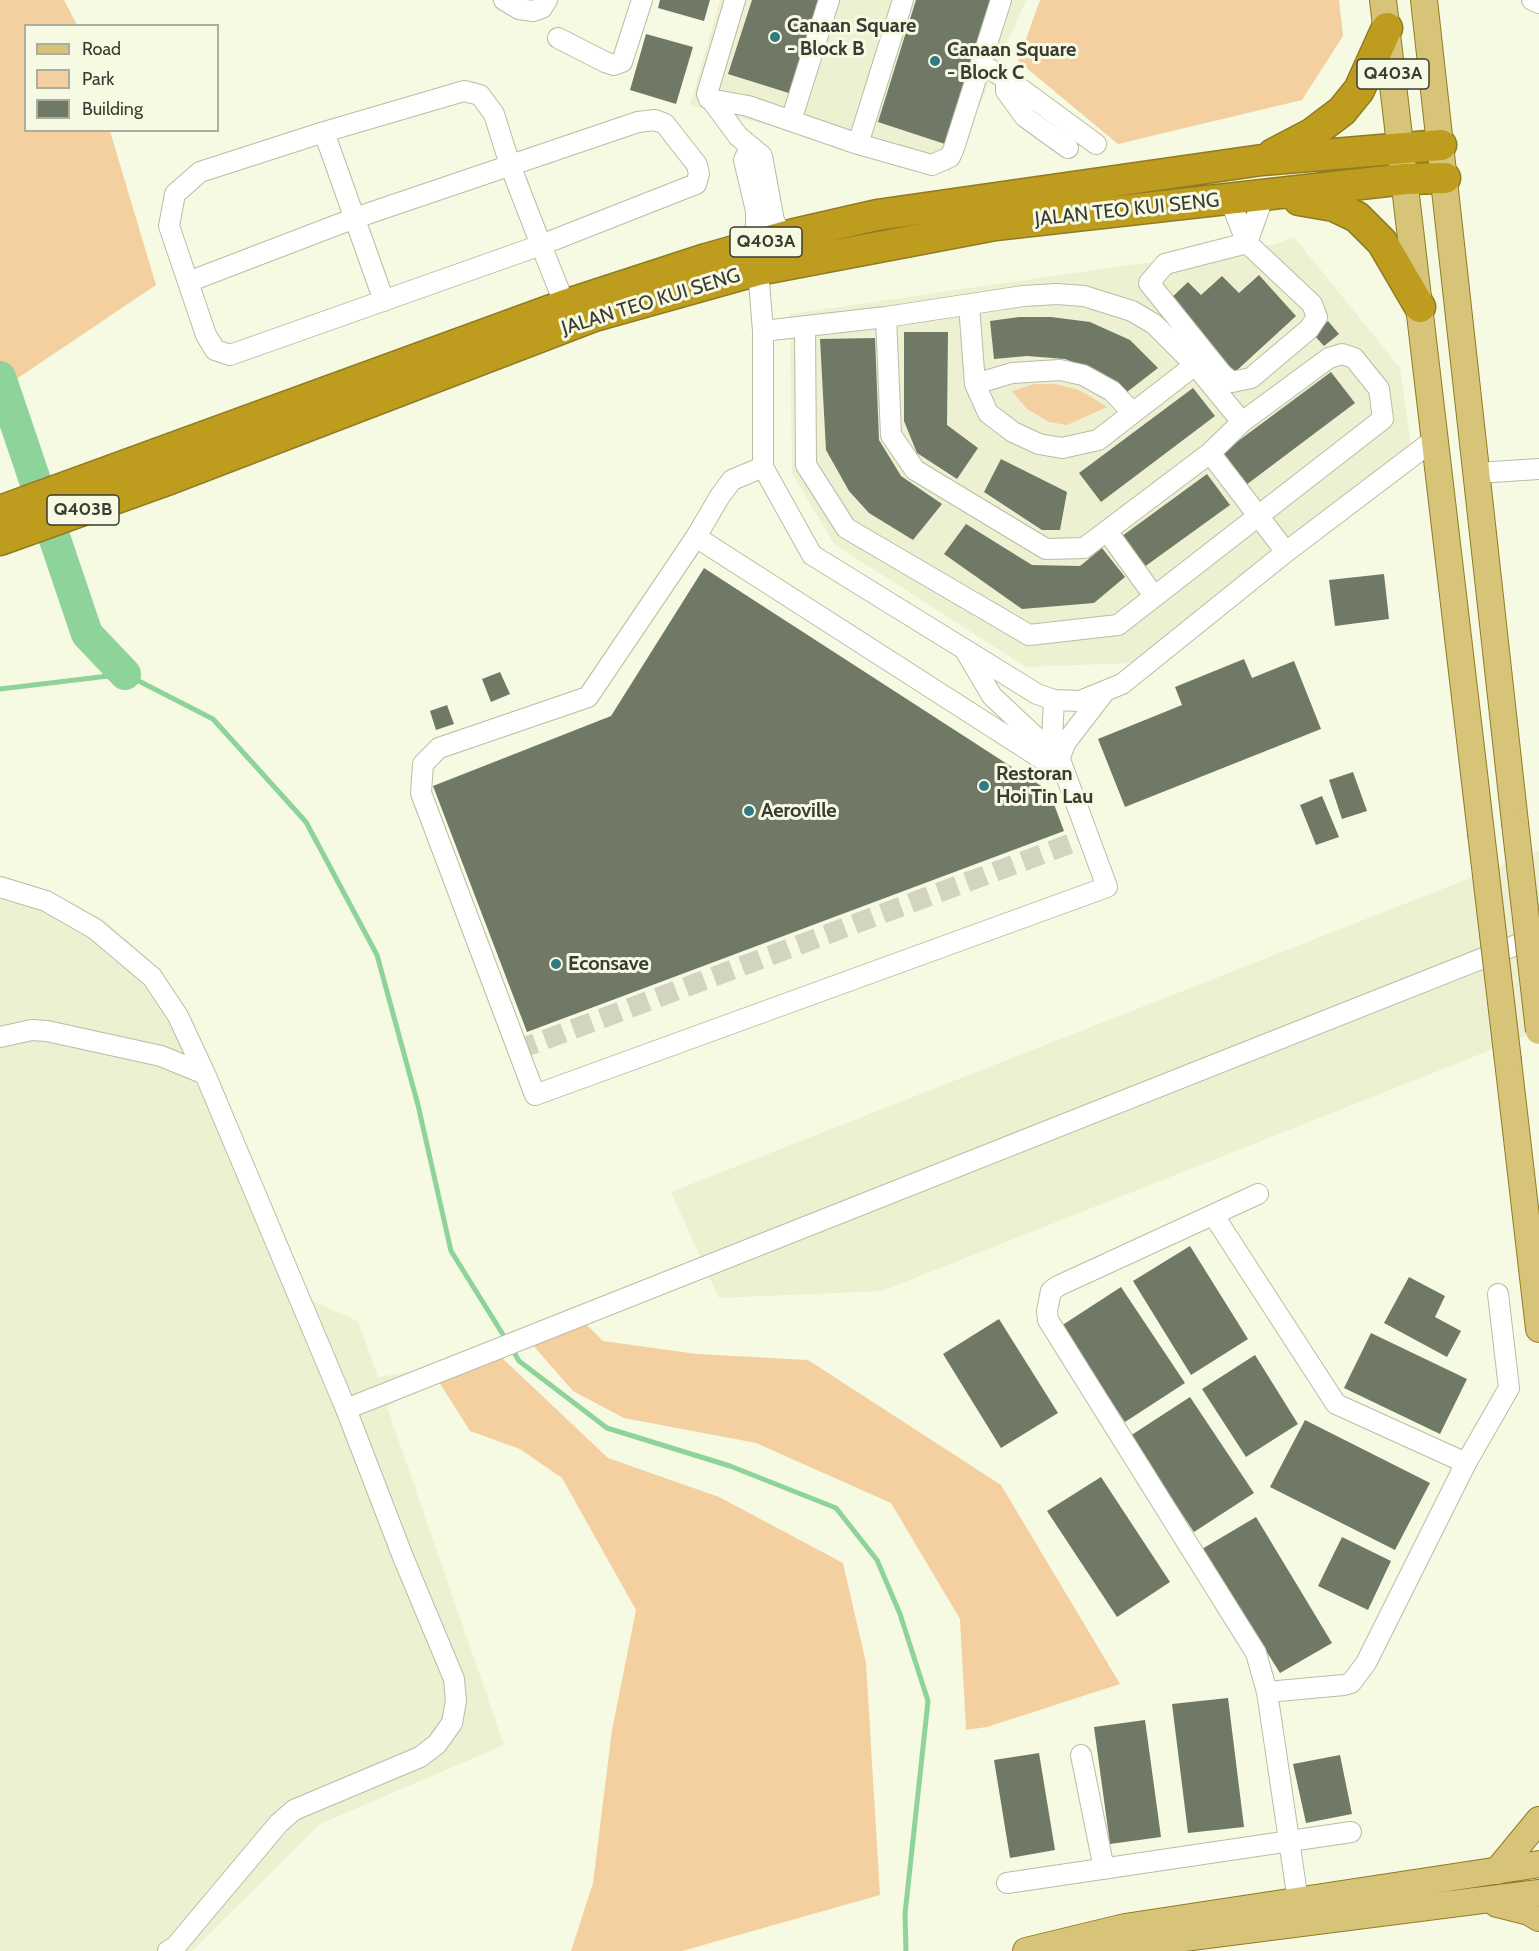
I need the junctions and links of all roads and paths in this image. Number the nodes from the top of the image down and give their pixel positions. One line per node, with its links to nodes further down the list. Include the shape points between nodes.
1 (504, 0): 2 (street, via 519,9 533,11 542,8)
2 (547, 0)
3 (642, 0): 12 (street, via 621,62 605,62)
4 (735, 0): 15 (street)
5 (829, 0): 16 (street)
6 (903, 0): 18 (street)
7 (1001, 0): 13 (street)
8 (1424, 0): 20 (main road)
9 (1532, 0): 10 (street)
10 (1539, 3)
11 (1385, 14): 23 (main road, Q403A); 24 (highway, via 1359,90 1342,111 1313,133)
12 (558, 38)
13 (981, 64): 14 (street); 18 (street, via 950,157 927,165)
14 (1006, 79): 19 (street); 22 (street, via 1006,91 1025,117)
15 (708, 96): 16 (street); 21 (street)
16 (791, 121): 18 (street)
17 (324, 132): 25 (street, via 464,91 480,95 494,114); 30 (street); 35 (street, via 200,172 175,194 169,226)
18 (858, 144)
19 (1096, 144)
20 (1441, 145): 23 (highway, Q403A); 26 (main road)
21 (750, 148): 31 (street, via 762,156 774,221 780,231); 34 (street, via 744,160 756,211 756,229)
22 (1068, 148)
23 (1402, 148): 24 (highway, JALAN TEO KUI SENG / Q403A); 27 (main road)
24 (1262, 160): 31 (highway, JALAN TEO KUI SENG / Q403A, via 877,215)
25 (510, 165): 30 (street); 33 (street); 33 (street, via 638,122 655,120 665,124 697,165 696,184)
26 (1444, 178): 27 (highway, Q403B); 52 (main road)
27 (1405, 179): 28 (highway, JALAN TEO KUI SENG / Q403B); 39 (main road)
28 (1264, 195): 29 (highway, JALAN TEO KUI SENG / Q403B); 32 (street); 39 (highway, via 1334,206 1357,217 1382,242)
29 (1229, 198): 32 (street); 34 (highway, JALAN TEO KUI SENG / Q403B, via 995,225)
30 (355, 218): 35 (street); 36 (street)
31 (794, 234): 34 (highway, JALAN TEO KUI SENG / Q403A)
32 (1247, 243): 32 (street, via 1312,304 1317,317 1309,329 1251,378 1232,382 1149,283 1165,264)
33 (541, 246): 36 (street); 37 (street)
34 (748, 260): 37 (highway, JALAN TEO KUI SENG / Q403A); 42 (street); 49 (highway, JALAN TEO KUI SENG / Q403B)
35 (188, 282): 36 (street, via 206,335 215,350 230,355)
36 (384, 301)
37 (565, 305): 49 (highway, JALAN TEO KUI SENG / Q403A)
38 (969, 305): 40 (street); 43 (street, via 1023,296 1084,296 1132,311 1154,324); 44 (street)
39 (1420, 307): 47 (main road)
40 (886, 317): 41 (street); 55 (street, via 891,435 915,470 1046,549 1084,548)
41 (805, 326): 42 (street); 59 (street, via 806,465 846,528 1029,635 1118,625)
42 (763, 331): 50 (street)
43 (1195, 364): 45 (street); 46 (street)
44 (975, 384): 45 (street, via 1012,373 1060,370 1083,375 1112,391); 45 (street, via 988,413 1013,432 1039,444 1062,448 1098,440)
45 (1133, 413)
46 (1242, 422): 48 (street); 54 (street, via 1329,358 1342,354 1354,358 1379,389 1383,419)
47 (1435, 439): 58 (street); 72 (main road, bridge)
48 (1210, 453): 54 (street); 55 (street)
49 (163, 466): 53 (highway, JALAN TEO KUI SENG / Q403A); 57 (highway, JALAN TEO KUI SENG / Q403B)
50 (763, 467): 56 (street, via 732,480); 60 (street, via 812,555)
51 (1539, 469): 52 (street)
52 (1477, 473): 66 (main road, bridge)
53 (0, 511)
54 (1259, 516): 58 (street); 59 (street)
55 (1107, 531): 59 (street)
56 (696, 537): 63 (street); 63 (street, via 588,697 439,748 423,765 421,793 535,1095 1107,887)
57 (0, 540)
58 (1286, 552): 61 (street, via 1122,684)
59 (1154, 596)
60 (965, 650): 62 (street, via 1037,694); 63 (street, via 992,696)
61 (1103, 694): 62 (street, via 1080,701); 63 (street, via 1066,742)
62 (1054, 700): 63 (street, via 1052,738)
63 (1061, 766)
64 (0, 887): 68 (street, via 46,901 95,929 152,977 178,1016)
65 (1539, 936): 73 (street)
66 (1539, 1031)
67 (0, 1037): 68 (street, via 47,1031 161,1056)
68 (205, 1074): 73 (street)
69 (1258, 1194): 70 (street)
70 (1214, 1216): 74 (street, via 1336,1404); 75 (street, via 1058,1286 1051,1291 1048,1320 1256,1653)
71 (1498, 1294): 74 (street, via 1509,1388)
72 (1539, 1329)
73 (346, 1409): 91 (street, via 454,1679 452,1723 437,1744 420,1757 294,1810)
74 (1466, 1463): 75 (street, via 1358,1676 1344,1685)
75 (1267, 1692): 79 (street)
76 (1081, 1755): 81 (street)
77 (1539, 1821): 82 (main road)
78 (1350, 1832): 79 (street)
79 (1288, 1841): 81 (street); 85 (street, via 1304,1877); 86 (street)
80 (1539, 1864): 82 (main road)
81 (1104, 1869): 83 (street)
82 (1497, 1871): 85 (main road)
83 (1007, 1883)
84 (1539, 1893): 87 (main road)
85 (1324, 1897): 86 (main road)
86 (1298, 1901): 88 (street); 92 (main road, via 1125,1927)
87 (1467, 1903): 88 (main road); 89 (main road, via 1491,1903)
88 (1344, 1918): 90 (main road)
89 (1539, 1918)
90 (1126, 1948): 93 (main road)
91 (168, 1951)
92 (1026, 1951)
93 (1081, 1951)

